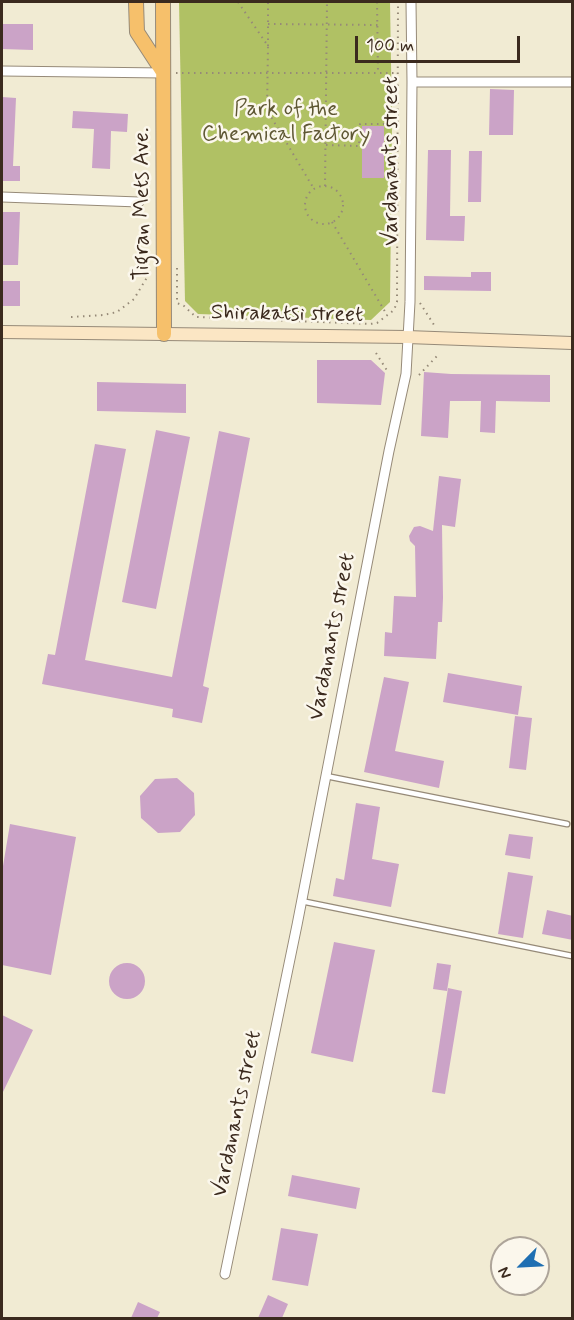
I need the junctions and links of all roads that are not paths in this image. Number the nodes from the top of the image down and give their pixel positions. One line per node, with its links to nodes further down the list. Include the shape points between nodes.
1 (136, 2): 5 (main road, via 136,32)
2 (163, 2): 5 (main road, Tigran Mets Ave.)
3 (411, 2): 6 (street, Vardanants street)
4 (2, 71): 5 (street)
5 (170, 73): 11 (main road, Tigran Mets Ave.)
6 (412, 82): 7 (street); 12 (street, Vardanants street)
7 (573, 82)
8 (2, 198): 9 (street)
9 (139, 202)
10 (2, 332): 11 (street, Shirakatsi street)
11 (164, 334): 12 (street, Shirakatsi street)
12 (407, 337): 13 (street, Shirakatsi street); 14 (street, Vardanants street, via 406,374)
13 (573, 343)
14 (326, 776): 15 (lane); 16 (street, Vardanants street)
15 (567, 824)
16 (301, 901): 17 (lane); 18 (street, Vardanants street)
17 (573, 956)
18 (225, 1274)

